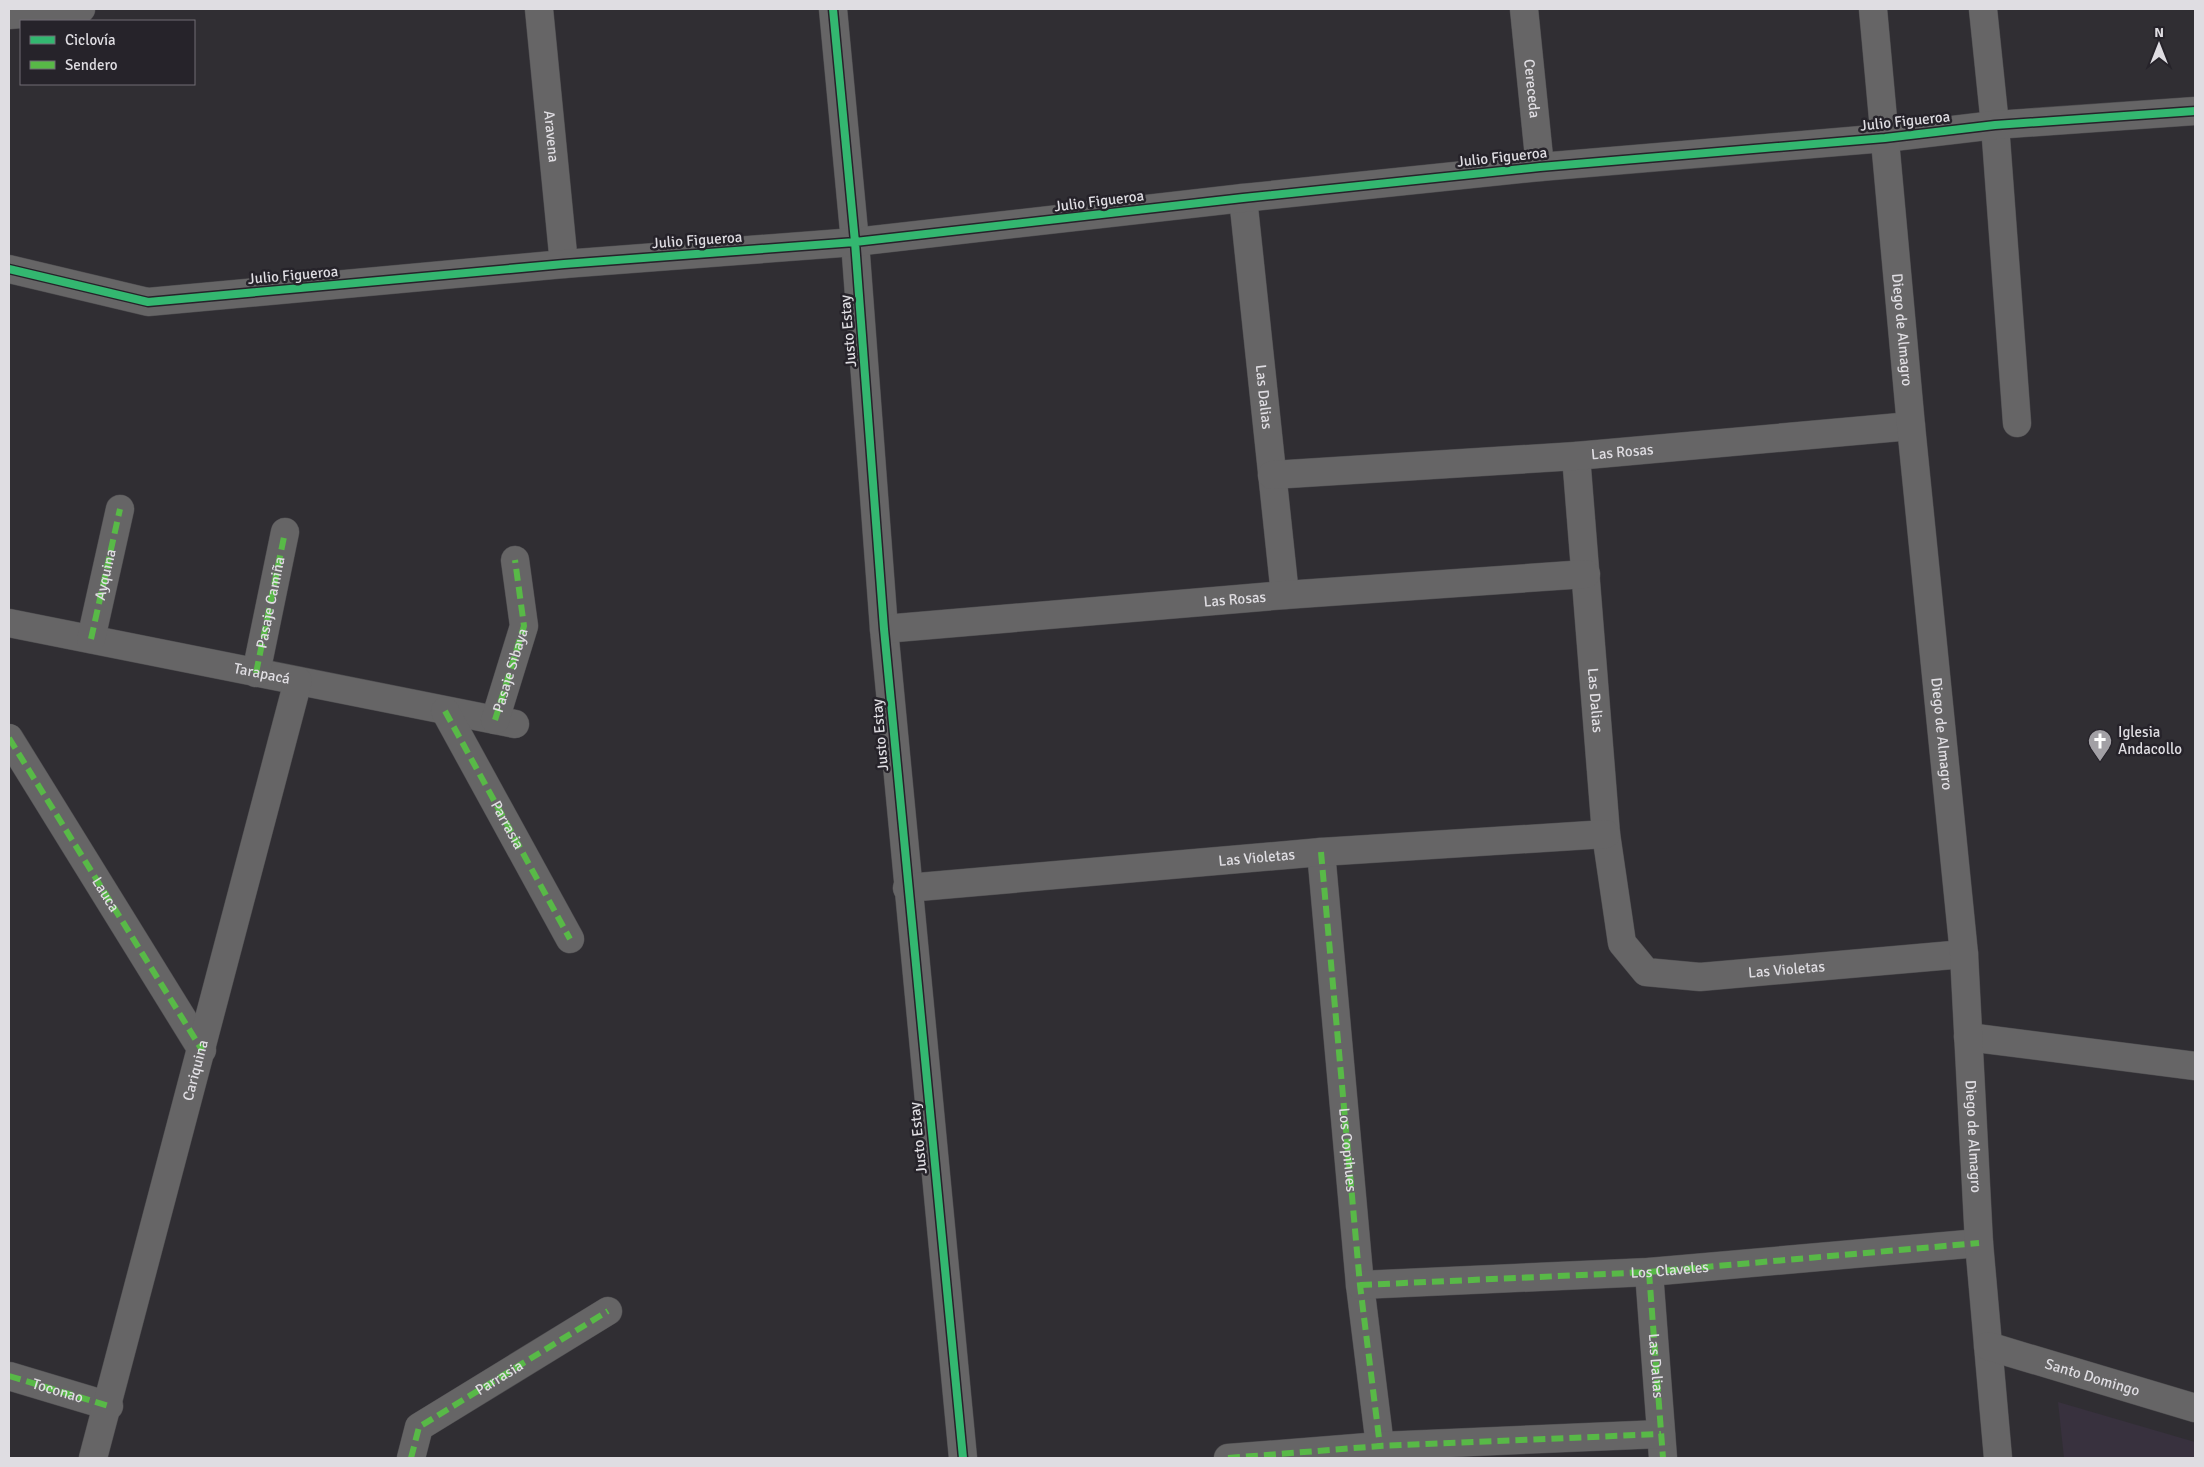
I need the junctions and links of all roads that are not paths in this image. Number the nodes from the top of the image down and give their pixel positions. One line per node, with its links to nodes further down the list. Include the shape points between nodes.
1 (81, 9): 7 (street)
2 (539, 9): 14 (street, Aravena)
3 (833, 9): 13 (street, Justo Estay)
4 (1524, 9): 11 (street, Cereceda)
5 (1873, 9): 10 (street, Diego de Almagro)
6 (1983, 9): 9 (street)
7 (9, 15)
8 (2195, 111): 9 (street, Julio Figueroa)
9 (1995, 125): 10 (street, Julio Figueroa); 16 (street)
10 (1885, 138): 11 (street, Julio Figueroa); 17 (street, Diego de Almagro)
11 (1540, 167): 12 (street, Julio Figueroa)
12 (1242, 198): 13 (street, Julio Figueroa); 19 (street, Las Dalias)
13 (855, 242): 14 (street, Julio Figueroa); 26 (street, Justo Estay)
14 (564, 264): 15 (street, Julio Figueroa, via 148,302)
15 (9, 270)
16 (2017, 423)
17 (1911, 426): 18 (street, Las Rosas); 38 (street, Diego de Almagro)
18 (1576, 456): 19 (street, Las Rosas); 23 (street, Las Dalias)
19 (1272, 474): 24 (street, Las Dalias)
20 (120, 508): 27 (street, Ayquina)
21 (286, 532): 28 (street, Pasaje Camiña)
22 (515, 560): 31 (street, Pasaje Sibaya, via 524,626)
23 (1586, 574): 24 (street, Las Rosas); 33 (street, Las Dalias)
24 (1285, 595): 26 (street, Las Rosas)
25 (9, 623): 27 (street, Tarapacá)
26 (884, 629): 35 (street, Justo Estay)
27 (91, 639): 28 (street, Tarapacá)
28 (256, 673): 29 (street, Tarapacá)
29 (298, 681): 30 (street, Tarapacá); 40 (street, Cariquina)
30 (445, 711): 31 (street, Tarapacá); 36 (street, Parrasia)
31 (505, 722)
32 (9, 738): 40 (street, Lauca)
33 (1606, 834): 34 (street, Las Violetas); 37 (street, Las Dalias)
34 (1321, 852): 35 (street, Las Violetas); 44 (street, Los Copihues)
35 (907, 888): 54 (street, Justo Estay)
36 (570, 939)
37 (1622, 943): 38 (street, Las Violetas, via 1646,972 1700,977)
38 (1964, 954): 39 (street, Diego de Almagro)
39 (1968, 1037): 41 (street); 42 (street, Diego de Almagro)
40 (202, 1050): 48 (street, Cariquina)
41 (2195, 1066)
42 (1979, 1244): 43 (street, Los Claveles); 46 (street, Diego de Almagro)
43 (1649, 1272): 44 (street, Los Claveles); 51 (street, Las Dalias)
44 (1360, 1285): 50 (street, Los Copihues)
45 (608, 1311): 53 (street, Parrasia, via 419,1427)
46 (1988, 1346): 49 (street, Santo Domingo); 56 (street, Diego de Almagro)
47 (9, 1376): 48 (street, Toconao)
48 (109, 1406): 52 (street, Cariquina)
49 (2195, 1408)
50 (1380, 1446): 51 (street); 55 (street)
51 (1662, 1446)
52 (93, 1458)
53 (411, 1458)
54 (963, 1458)
55 (1228, 1458)
56 (1998, 1458)

